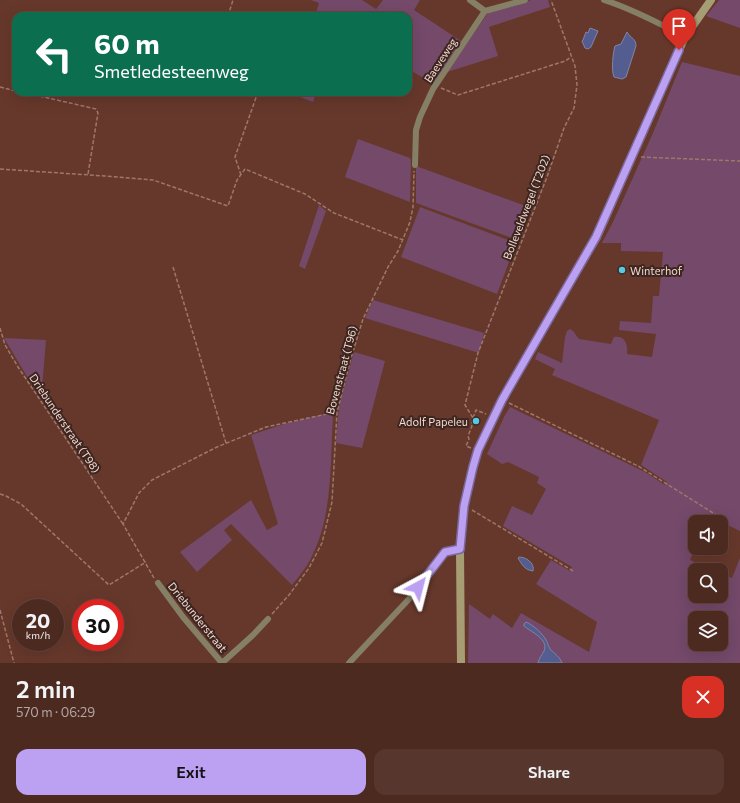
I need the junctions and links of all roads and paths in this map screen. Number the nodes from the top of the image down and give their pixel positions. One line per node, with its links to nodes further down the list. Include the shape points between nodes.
1 (233, 0): 8 (path)
2 (470, 0): 7 (street)
3 (525, 0): 7 (street)
4 (551, 0): 10 (path, Bolleveldwegel (T202))
5 (604, 0): 9 (street)
6 (711, 0): 9 (street)
7 (485, 11): 11 (street, Baeveweg)
8 (229, 12)
9 (685, 37): 16 (street)
10 (571, 57): 11 (path, via 458,95); 28 (path, Bolleveldwegel (T202), via 576,74 574,108 564,128 478,353 465,405)
11 (435, 86): 18 (street, Baeveweg, via 416,130)
12 (0, 87): 13 (path)
13 (12, 90)
14 (39, 96): 20 (path, via 96,109 98,113)
15 (257, 96): 21 (path, via 235,157)
16 (633, 156): 17 (path); 26 (street, via 596,237)
17 (740, 161)
18 (415, 165): 22 (path, Bovenstraat (T96), via 413,207)
19 (0, 168): 20 (path)
20 (88, 174): 21 (path, via 153,180 228,206 236,180)
21 (241, 175): 22 (path, via 245,169 290,187 334,213)
22 (403, 240): 27 (path, Bovenstraat (T96), via 363,319)
23 (174, 267): 30 (path)
24 (0, 328): 25 (path, Driebunderstraat (T98))
25 (1, 337): 35 (path, Driebunderstraat (T98), via 32,389)
26 (502, 400): 29 (street); 34 (path, via 638,466)
27 (337, 412): 30 (path, via 266,427); 41 (path, Bovenstraat (T96), via 332,502 322,543 309,568)
28 (473, 418): 29 (path, via 476,410); 31 (path, via 466,446)
29 (493, 418): 31 (street)
30 (226, 443): 35 (path, via 152,480 139,493)
31 (478, 450): 33 (street)
32 (0, 494): 37 (path, via 21,504 109,586)
33 (464, 506): 36 (street); 38 (path)
34 (716, 515)
35 (123, 524): 37 (path, Driebunderstraat (T98))
36 (460, 549): 44 (street, via 445,552 409,599); 45 (street)
37 (146, 562): 39 (path)
38 (573, 571)
39 (158, 583): 43 (street, Driebunderstraat)
40 (0, 610): 42 (path)
41 (268, 619): 43 (street)
42 (14, 663)
43 (222, 663)
44 (349, 663)
45 (461, 663)

